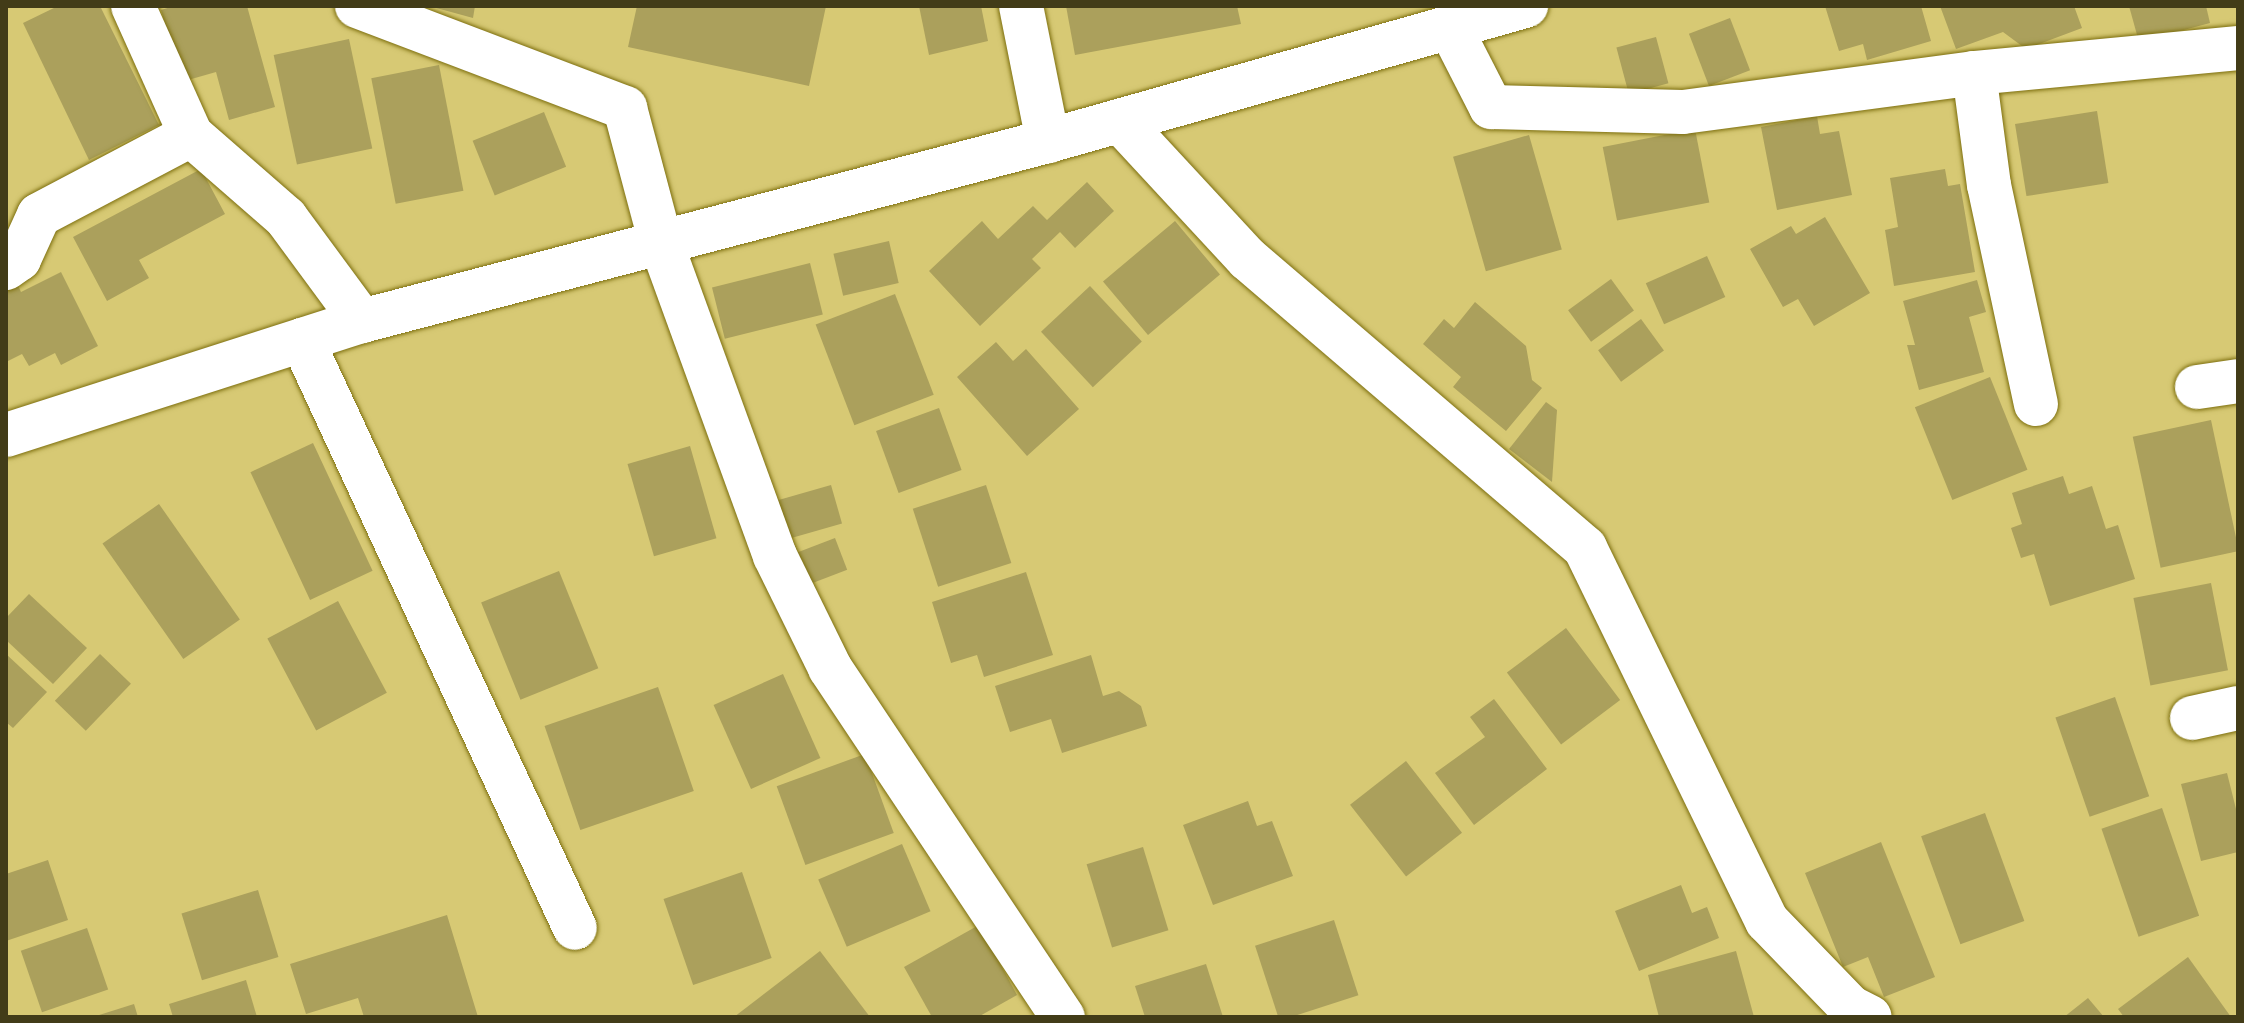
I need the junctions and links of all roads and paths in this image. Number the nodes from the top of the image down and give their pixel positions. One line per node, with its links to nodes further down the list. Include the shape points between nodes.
1 (133, 6): 9 (street)
2 (357, 6): 11 (street, via 625,108)
3 (1021, 6): 10 (street)
4 (1526, 6): 5 (street)
5 (1420, 24): 7 (street, via 1491,107 1683,112); 8 (street)
6 (2238, 48): 7 (street)
7 (1974, 73): 15 (street, via 1989,185)
8 (1120, 121): 10 (street); 21 (street, via 1248,259 1585,548 1767,921 1850,1007)
9 (191, 135): 12 (street, via 39,215 19,259); 13 (street, via 286,218)
10 (1048, 141): 11 (street)
11 (660, 240): 13 (street); 20 (street, via 775,556 830,668)
12 (6, 268)
13 (362, 321): 14 (street)
14 (302, 340): 16 (street); 19 (street)
15 (2036, 404)
16 (8, 430)
17 (2238, 708): 18 (street)
18 (2192, 718)
19 (575, 928)
20 (1063, 1017)
21 (1870, 1017)

